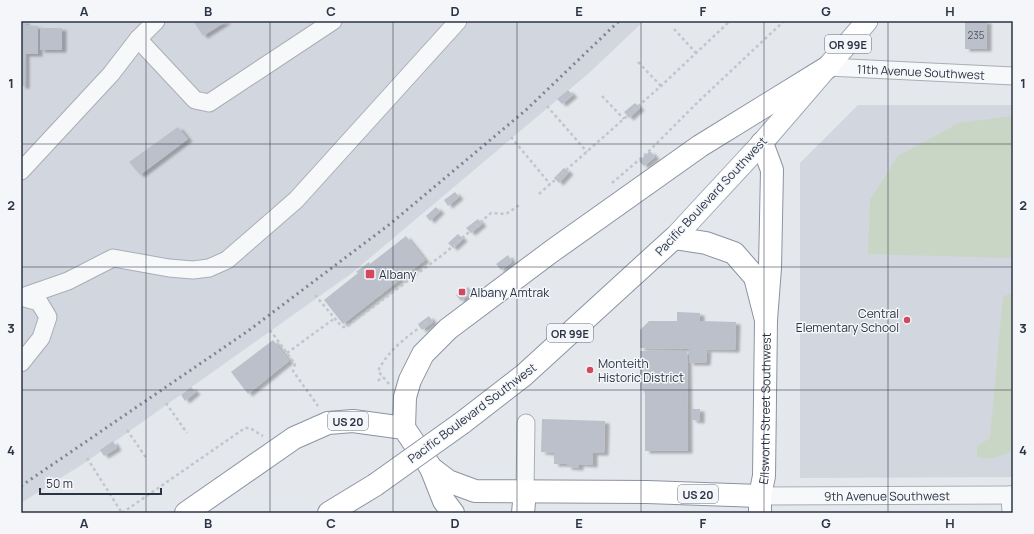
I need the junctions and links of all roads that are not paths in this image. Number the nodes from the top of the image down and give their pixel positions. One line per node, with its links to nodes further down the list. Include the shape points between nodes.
1 (156, 21): 5 (street)
2 (333, 21): 5 (street, via 210,103 195,100)
3 (458, 21): 11 (street, via 296,200 227,260 209,268 193,270 113,258 68,281)
4 (867, 21): 6 (main road, Pacific Boulevard Southwest / OR 99E)
5 (138, 39): 9 (street, via 111,74)
6 (828, 67): 7 (street, 11th Avenue Southwest); 8 (main road, Pacific Boulevard Southwest / OR 99E); 15 (highway, via 700,146 552,251 448,329 423,354 410,380)
7 (1013, 76)
8 (762, 143): 10 (main road, Pacific Boulevard Southwest / OR 99E); 12 (highway, via 772,170)
9 (21, 171)
10 (674, 238): 12 (highway, via 706,243 734,253 755,277); 21 (highway, Pacific Boulevard Southwest / OR 99E, bridge, via 524,375 375,485)
11 (22, 297): 13 (street, via 39,302 48,317 41,338)
12 (766, 320): 19 (highway, Ellsworth Street Southwest, via 764,476)
13 (21, 363)
14 (526, 423): 18 (street)
15 (404, 428): 16 (highway, US 20); 20 (highway, US 20, via 353,421 328,424 294,438)
16 (431, 468): 18 (highway, US 20, via 464,488); 22 (highway, via 444,501)
17 (1012, 495): 19 (street, 9th Avenue Southwest); 23 (street)
18 (524, 503): 19 (highway, US 20, via 647,492)
19 (760, 504)
20 (186, 513)
21 (329, 513)
22 (453, 513)
23 (1011, 513)

